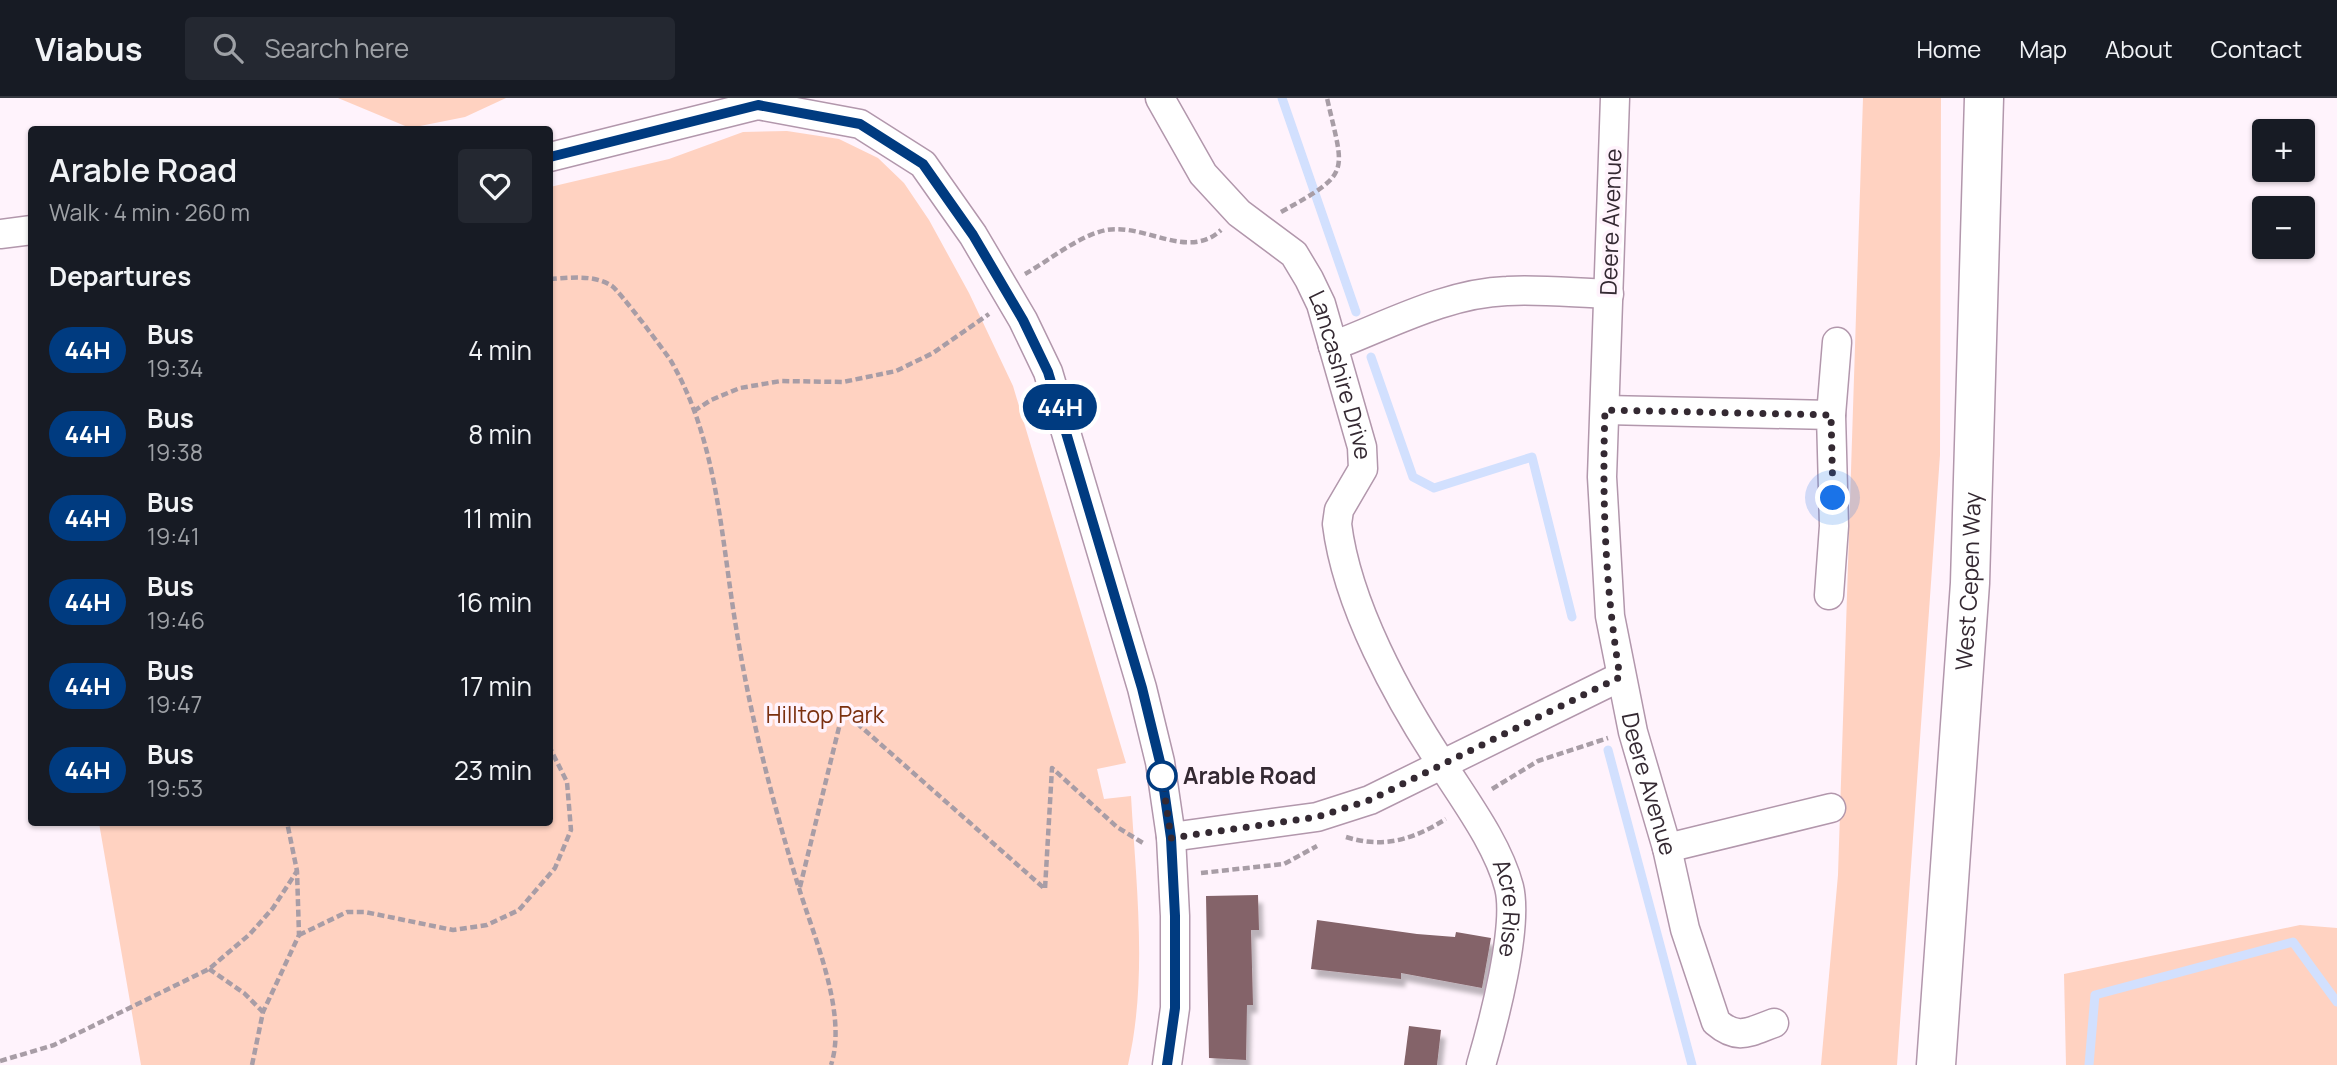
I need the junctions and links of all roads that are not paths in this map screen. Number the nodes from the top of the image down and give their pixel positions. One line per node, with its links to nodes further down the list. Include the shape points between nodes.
1 (1160, 98): 9 (street, Lancashire Drive, via 1203,174 1239,213 1294,254 1321,304)
2 (1615, 98): 7 (street, Deere Avenue)
3 (1984, 98): 21 (highway, West Cepen Way, via 1970,583)
4 (553, 156): 16 (street, via 758,105 860,124 923,164 973,235 1048,372 1142,688 1160,762)
5 (28, 230): 6 (street)
6 (0, 234)
7 (1608, 294): 9 (street, via 1506,290 1471,296); 10 (street, Deere Avenue)
8 (1837, 342): 11 (street)
9 (1333, 346): 14 (street, Lancashire Drive, via 1362,447 1363,469 1339,510 1338,537 1365,624 1387,673)
10 (1605, 410): 11 (street); 13 (street, Deere Avenue, via 1602,477 1610,616)
11 (1831, 415): 12 (street, via 1834,526)
12 (1829, 595)
13 (1620, 677): 14 (street); 17 (street, Deere Avenue)
14 (1442, 765): 16 (street, via 1370,800 1317,817); 20 (street, Acre Rise, via 1499,861 1509,889 1508,939)
15 (1831, 808): 17 (street)
16 (1171, 838): 19 (street, via 1175,1008)
17 (1667, 848): 18 (street, Deere Avenue, via 1685,929 1716,1023 1728,1033 1744,1034)
18 (1774, 1023)
19 (1167, 1065)
20 (1481, 1065)
21 (1937, 1065)

